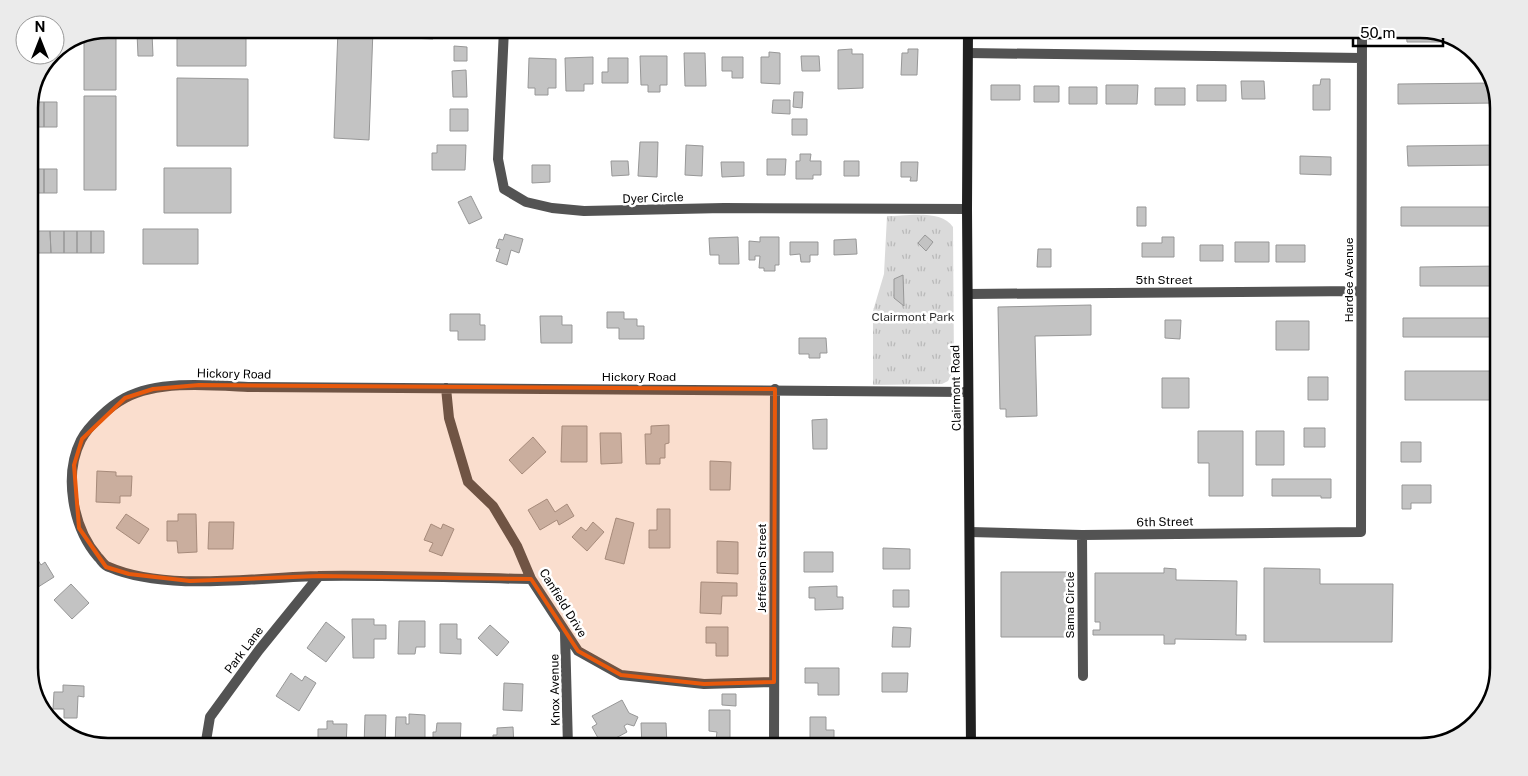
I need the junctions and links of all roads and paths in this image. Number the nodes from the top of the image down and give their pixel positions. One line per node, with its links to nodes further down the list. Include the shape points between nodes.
1 (504, 38): 6 (street, Dyer Circle, via 498,159 504,189 526,202 552,208 608,212 724,208)
2 (968, 38): 4 (main road, Clairmont Road)
3 (1362, 38): 5 (street, Hardee Avenue)
4 (968, 53): 5 (street); 6 (main road, Clairmont Road)
5 (1362, 58): 7 (street, Hardee Avenue)
6 (966, 209): 8 (main road, Clairmont Road)
7 (1361, 291): 8 (street, 5th Street); 13 (street, Hardee Avenue)
8 (968, 294): 11 (main road, Clairmont Road)
9 (446, 388): 10 (street, Hickory Road); 15 (street, Hickory Road, via 198,385 153,389 125,398 99,419 82,439 74,464 73,492 79,528 106,567 129,574 190,582); 16 (street, Canfield Drive, via 449,418 468,482 493,506 517,546)
10 (775, 390): 11 (street, Hickory Road); 19 (street, Jefferson Street)
11 (968, 392): 12 (main road, Clairmont Road)
12 (970, 532): 14 (street, 6th Street); 23 (main road, Clairmont Road)
13 (1361, 532): 14 (street, 6th Street)
14 (1082, 535): 18 (street, Sama Circle)
15 (319, 576): 16 (street, Hickory Road); 20 (street, Park Lane, via 210,717)
16 (531, 579): 17 (street, Canfield Drive)
17 (565, 632): 19 (street, Canfield Drive, via 578,650 620,675 704,684); 21 (street, Knox Avenue)
18 (1083, 676)
19 (774, 682): 22 (street, Jefferson Street)
20 (206, 738)
21 (568, 738)
22 (774, 738)
23 (971, 738)

